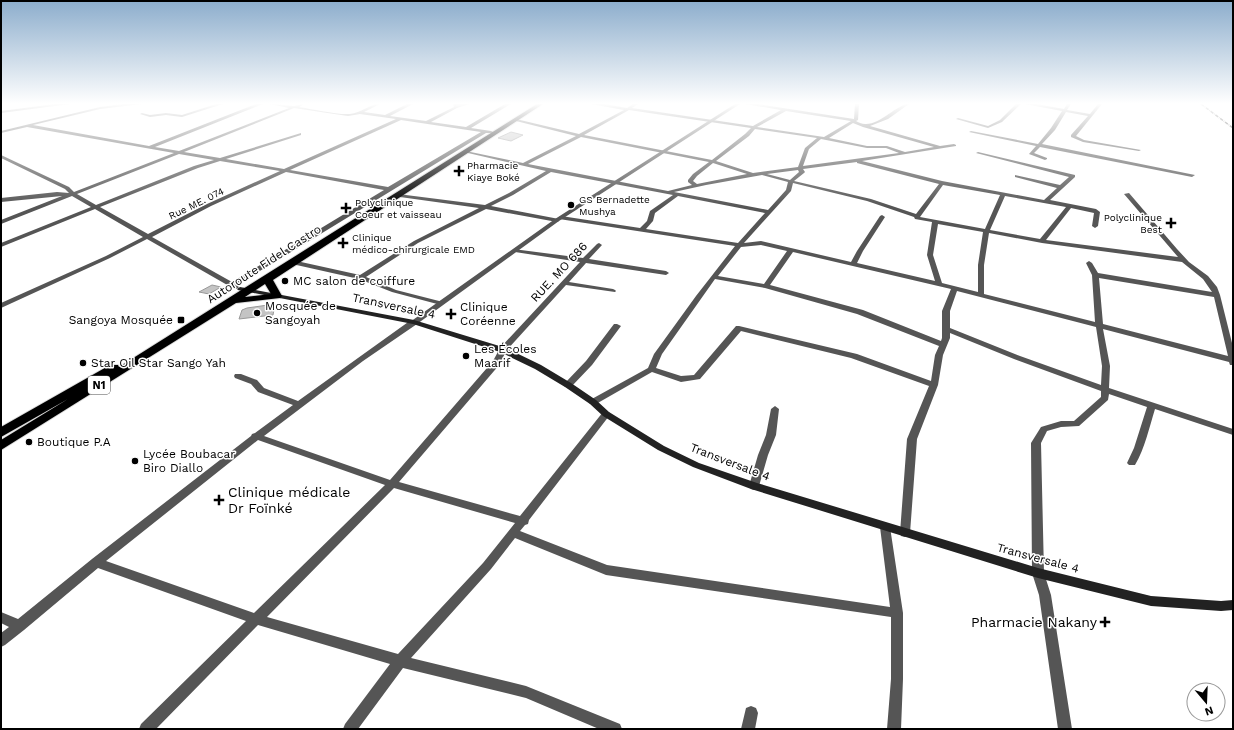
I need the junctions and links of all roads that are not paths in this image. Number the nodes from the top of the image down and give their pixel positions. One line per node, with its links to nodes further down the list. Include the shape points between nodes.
1 (98, 138): 20 (street)
2 (172, 138): 20 (street)
3 (215, 138): 23 (street)
4 (286, 138): 29 (street)
5 (358, 138): 36 (street, Rue ME. 074)
6 (476, 138): 37 (highway, Autoroute Fidel Castro / N1)
7 (489, 138): 24 (highway, Autoroute Fidel Castro / N1)
8 (578, 138): 33 (street)
9 (587, 138): 25 (street)
10 (685, 138): 25 (street)
11 (742, 138): 32 (street)
12 (821, 138): 34 (street, via 807,148)
13 (828, 138): 26 (street, via 867,147 887,147)
14 (909, 138): 21 (street)
15 (1000, 138): 19 (street)
16 (1045, 138): 19 (street)
17 (1075, 138): 22 (street)
18 (954, 145): 21 (street)
19 (1038, 146): 30 (street, via 1031,154); 40 (street)
20 (149, 147): 23 (street)
21 (941, 147): 26 (street)
22 (1139, 150)
23 (179, 152): 29 (street); 52 (street)
24 (468, 152): 33 (street); 53 (highway, Autoroute Fidel Castro / N1)
25 (664, 153): 32 (street); 43 (street)
26 (903, 153): 31 (street)
27 (978, 153): 46 (street, via 1072,176)
28 (3, 158): 52 (street, via 67,188)
29 (220, 159): 36 (street); 57 (street)
30 (1045, 159)
31 (856, 162): 34 (street); 44 (street)
32 (711, 163): 39 (street); 45 (street, via 690,181)
33 (524, 164): 35 (street)
34 (800, 169): 38 (street); 42 (street, via 802,172)
35 (550, 170): 43 (street); 58 (street)
36 (285, 171): 47 (street); 69 (street, Rue ME. 074)
37 (417, 174): 47 (street); 65 (highway, Autoroute Fidel Castro / N1)
38 (760, 174): 39 (street); 42 (street)
39 (753, 175): 45 (street)
40 (1192, 175)
41 (1017, 176): 46 (street)
42 (792, 181): 59 (street); 60 (street, via 869,200)
43 (618, 182): 48 (street); 62 (street)
44 (942, 183): 49 (street); 60 (street)
45 (696, 185): 48 (street)
46 (1060, 188): 55 (street)
47 (389, 189): 65 (street)
48 (667, 192): 50 (street)
49 (1003, 193): 55 (street); 68 (street)
50 (678, 194): 59 (street); 67 (street, via 652,212 650,221)
51 (1127, 194): 76 (street)
52 (74, 195): 54 (street, via 57,194); 57 (street); 64 (street)
53 (400, 195): 58 (street); 78 (highway, Autoroute Fidel Castro / N1)
54 (1, 200)
55 (1046, 200): 56 (street)
56 (1070, 205): 66 (street, via 1096,211); 70 (street)
57 (97, 207): 69 (street); 71 (street)
58 (486, 207): 62 (street); 83 (street, via 416,242)
59 (770, 212): 73 (street)
60 (917, 216): 63 (street)
61 (882, 217): 80 (street, via 874,232 859,250)
62 (559, 219): 67 (street); 74 (street)
63 (934, 221): 68 (street); 87 (street, via 930,255)
64 (1, 222)
65 (338, 223): 89 (highway, Autoroute Fidel Castro / N1)
66 (1095, 226)
67 (641, 231): 73 (street)
68 (986, 232): 70 (street); 92 (street, via 981,266)
69 (148, 236): 89 (street); 97 (street, Rue ME. 074)
70 (1042, 241): 76 (street)
71 (1, 245)
72 (599, 245): 77 (street, RUE. MO 686)
73 (739, 245): 75 (street, via 761,243); 84 (street)
74 (515, 250): 77 (street); 95 (street)
75 (791, 250): 80 (street); 88 (street)
76 (1183, 260): 93 (street, via 1204,274)
77 (585, 261): 81 (street); 86 (street, RUE. MO 686)
78 (292, 262): 83 (street); 85 (highway, Autoroute Fidel Castro / N1)
79 (1089, 263): 82 (street)
80 (854, 264): 87 (street)
81 (666, 273)
82 (1095, 275): 93 (street); 99 (street)
83 (361, 277): 95 (street, via 394,291)
84 (713, 277): 88 (street); 105 (street, via 658,354)
85 (268, 278): 89 (highway, Autoroute Fidel Castro / N1); 94 (highway)
86 (563, 282): 91 (street); 103 (street, RUE. MO 686)
87 (939, 284): 90 (street)
88 (766, 286): 102 (street, via 860,312)
89 (240, 288): 94 (main road, Transversale 4); 96 (highway, Autoroute Fidel Castro / N1); 116 (highway, Autoroute Fidel Castro / N1, via 188,322)
90 (955, 288): 92 (street); 101 (street, via 946,311)
91 (613, 291)
92 (981, 294): 99 (street)
93 (1217, 295): 104 (street)
94 (277, 296): 96 (highway, via 249,298); 98 (main road, Transversale 4)
95 (441, 303): 98 (street)
96 (226, 305): 118 (highway, Autoroute Fidel Castro / N1)
97 (1, 306)
98 (414, 322): 103 (main road, Transversale 4); 111 (street)
99 (1099, 324): 104 (street); 109 (street, via 1106,366)
100 (617, 326): 107 (street, via 589,363)
101 (946, 329): 102 (street, via 946,338); 109 (street)
102 (942, 344): 108 (street)
103 (503, 350): 107 (main road, Transversale 4); 120 (street, RUE. MO 686, via 497,362)
104 (1232, 362)
105 (651, 369): 108 (street, via 681,379 697,377 739,328 854,356); 110 (street)
106 (238, 376): 111 (street, via 254,382 261,390)
107 (568, 385): 110 (main road, Transversale 4)
108 (934, 385): 125 (street, via 912,438)
109 (1104, 390): 112 (street); 127 (street, via 1105,398 1076,424 1061,424 1044,429 1036,443)
110 (593, 402): 114 (main road, Transversale 4)
111 (299, 404): 117 (street)
112 (1152, 405): 115 (street); 119 (street)
113 (775, 409): 121 (street, via 771,435)
114 (606, 414): 121 (main road, Transversale 4, via 661,448 696,465); 122 (street)
115 (1233, 432)
116 (1, 433)
117 (256, 436): 120 (street); 126 (street)
118 (1, 446)
119 (1132, 463)
120 (392, 484): 122 (street); 131 (street, RUE. MO 686)
121 (754, 486): 123 (main road, Transversale 4)
122 (524, 521): 124 (street)
123 (885, 527): 125 (main road, Transversale 4); 129 (street)
124 (514, 533): 129 (street, via 606,570); 134 (street)
125 (905, 533): 127 (main road, Transversale 4)
126 (96, 562): 131 (street); 132 (street)
127 (1038, 573): 128 (main road, Transversale 4, via 1151,601); 141 (street, via 1045,595)
128 (1233, 605)
129 (897, 613): 140 (street)
130 (1, 617): 132 (street)
131 (256, 619): 134 (street); 136 (street, RUE. MO 686)
132 (20, 626): 133 (street)
133 (1, 641)
134 (400, 661): 137 (street); 138 (street, via 526,692)
135 (751, 713): 139 (street)
136 (146, 729)
137 (350, 729)
138 (615, 729)
139 (748, 729)
140 (894, 729)
141 (1065, 729)

